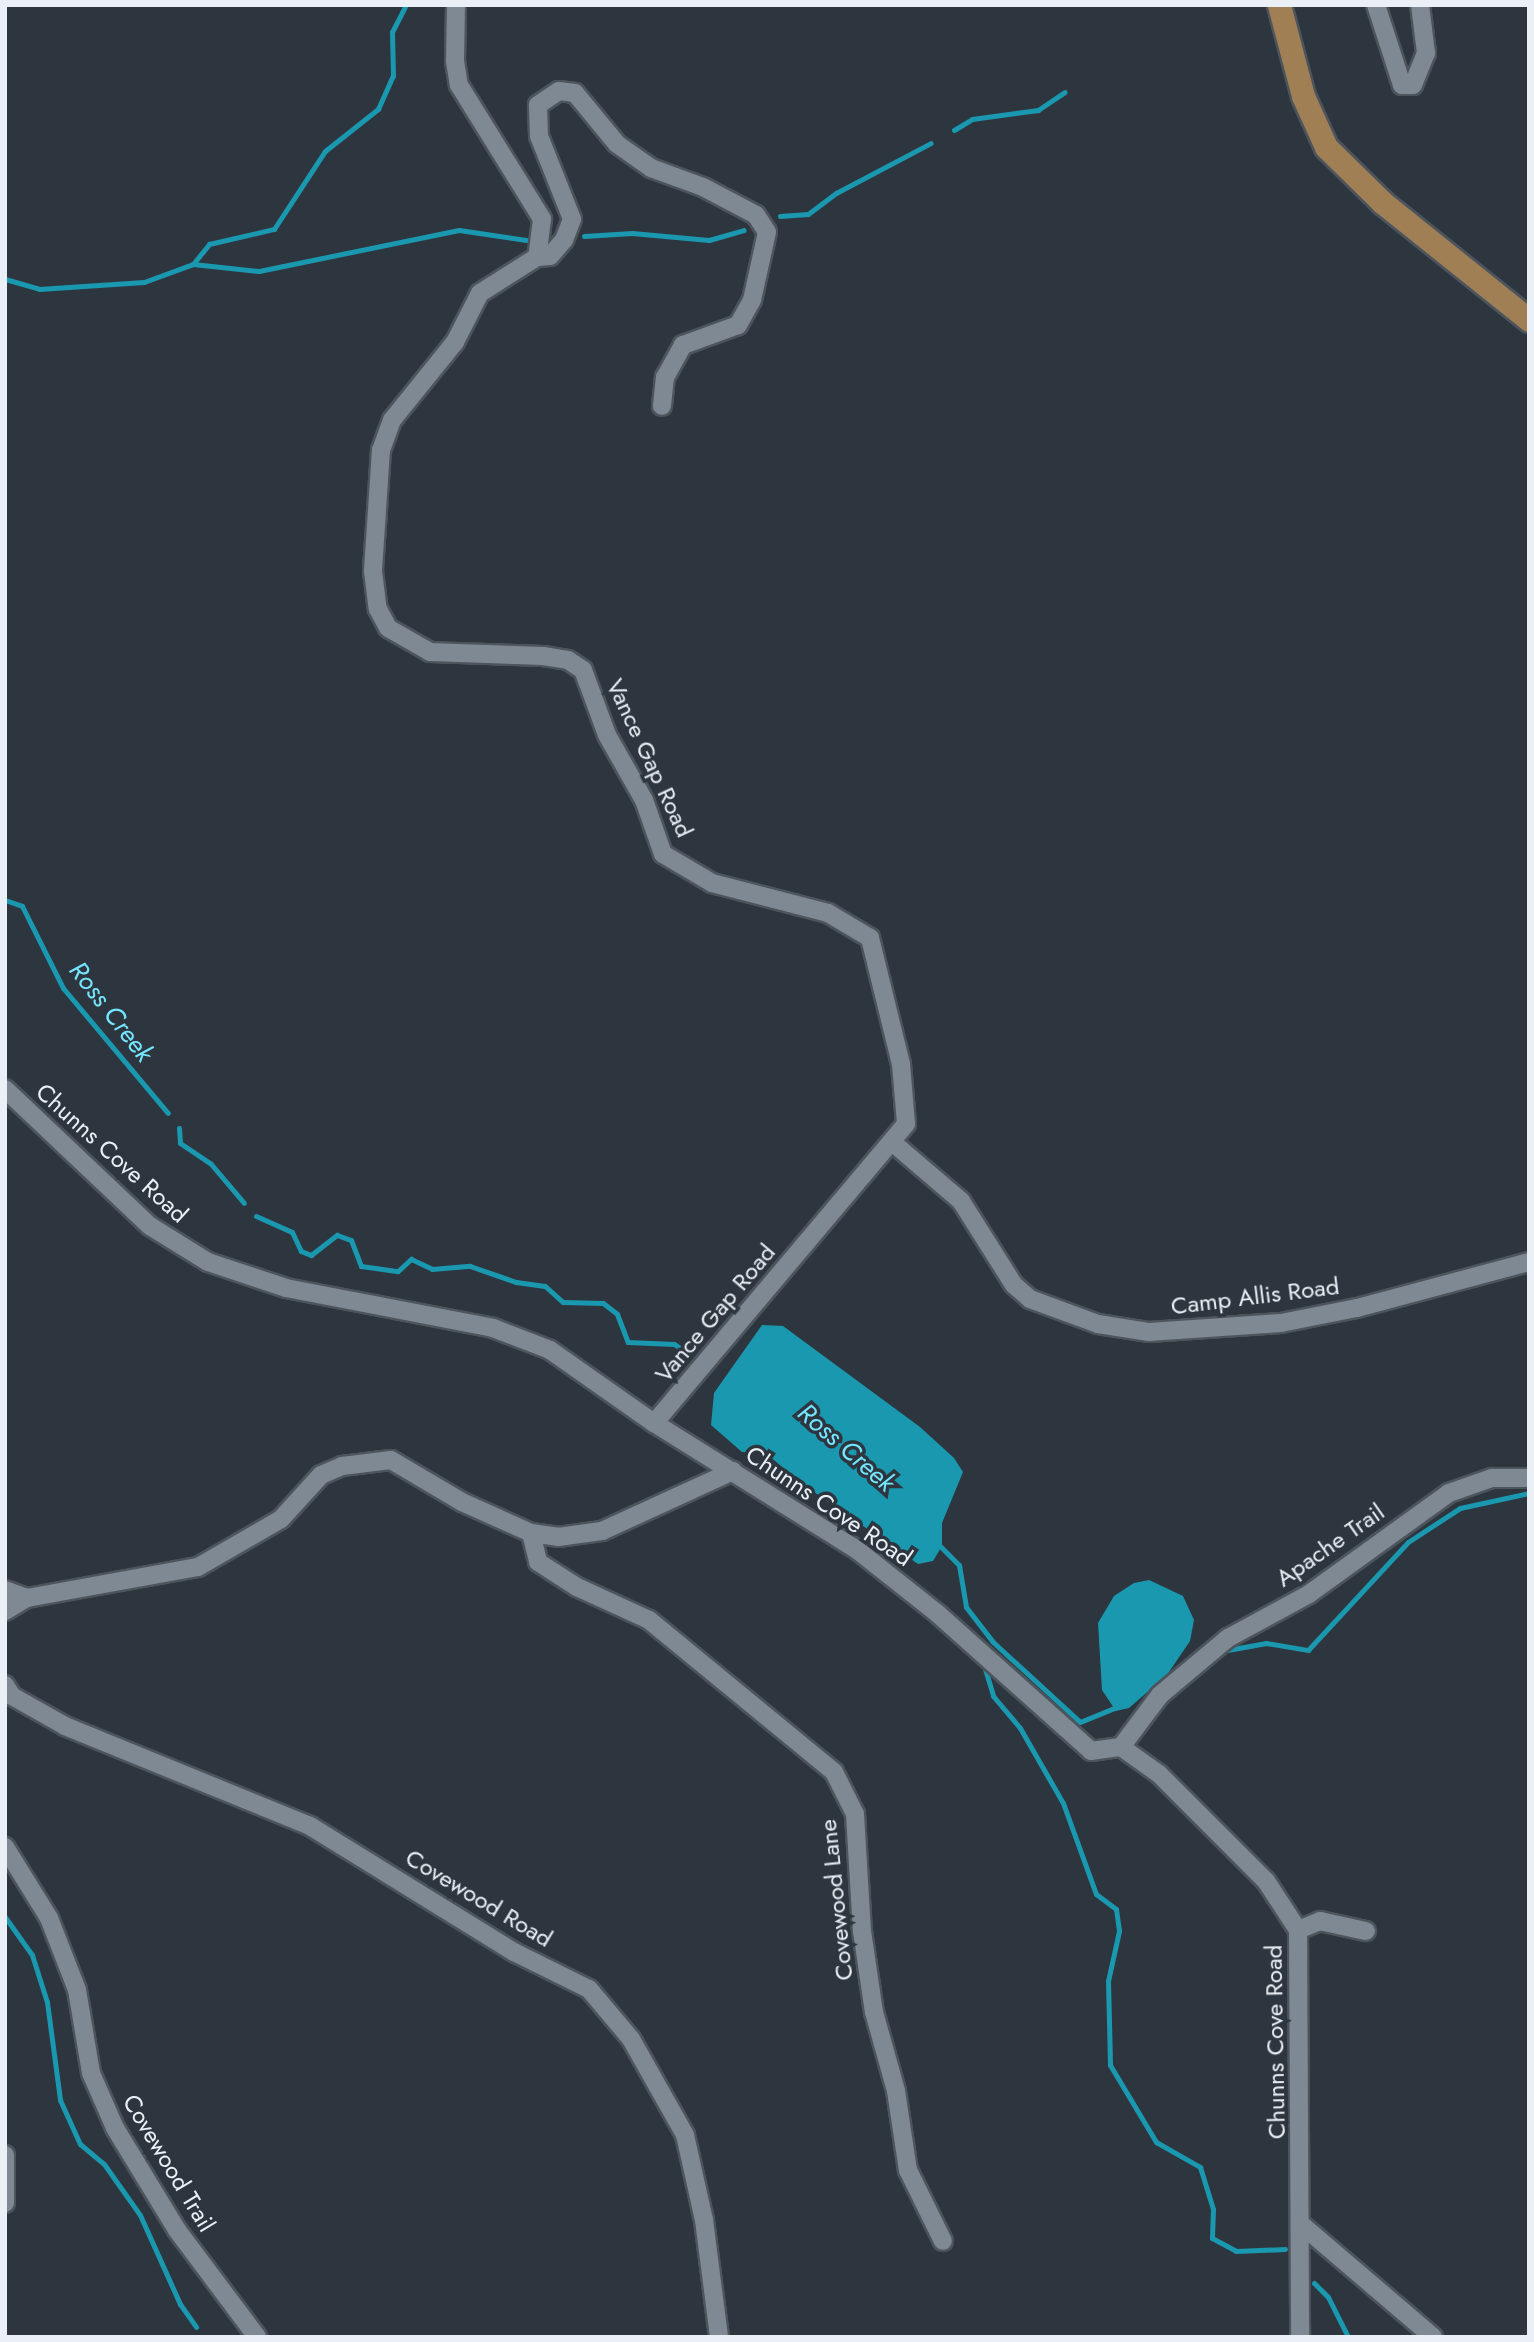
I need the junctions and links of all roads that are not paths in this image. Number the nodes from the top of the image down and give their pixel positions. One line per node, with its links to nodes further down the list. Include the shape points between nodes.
1 (456, 5): 5 (street, via 454,61 459,85 542,219)
2 (1279, 5): 6 (main road, via 1310,117 1340,166)
3 (1376, 5): 4 (street, via 1402,85 1413,85 1426,53)
4 (1420, 5)
5 (537, 257): 7 (street, Vance Gap Road, via 550,257 564,240 572,219 539,135 538,105 559,91 575,93 617,144 651,168 703,187 756,215 767,232 752,300 738,325 683,345 665,377); 9 (street, Vance Gap Road, via 480,293 454,342 393,419 381,450 373,571 378,609 388,628 430,652 542,656 568,660 583,670 607,734 644,800 663,854 712,883 828,913 870,938 901,1064 906,1124)
6 (1529, 320)
7 (662, 406)
8 (5, 1089): 11 (street, Chunns Cove Road, via 150,1226 195,1256 286,1287 441,1316 521,1337 550,1350)
9 (892, 1142): 10 (street, Camp Allis Road, via 961,1201 1014,1285 1030,1300 1098,1324 1149,1332 1280,1323 1357,1308); 11 (street, Vance Gap Road)
10 (1529, 1262)
11 (654, 1423): 12 (street, Chunns Cove Road)
12 (733, 1471): 14 (street, via 602,1531 558,1537); 19 (street, Chunns Cove Road, via 856,1549 909,1589 1091,1751)
13 (1529, 1478): 19 (street, Apache Trail, via 1492,1478 1449,1493 1309,1594 1228,1638 1160,1695)
14 (531, 1533): 16 (street, via 463,1502 391,1460 355,1464 321,1475 281,1519 198,1567); 26 (street, Covewood Lane, via 538,1562 577,1587 649,1620 834,1772 855,1814 862,1931 874,2012 896,2091 908,2170)
15 (5, 1590): 16 (street)
16 (27, 1598): 17 (street)
17 (5, 1611)
18 (5, 1685): 28 (street, Covewood Road, via 12,1696 65,1726 310,1826 513,1952 589,1989 631,2039 685,2135 704,2220)
19 (1121, 1748): 21 (street, Chunns Cove Road, via 1159,1774 1266,1881)
20 (5, 1847): 27 (street, Covewood Trail, via 49,1918 78,1990 91,2073 115,2128 177,2230)
21 (1298, 1930): 22 (street, via 1320,1922); 25 (street, Chunns Cove Road)
22 (1366, 1931)
23 (5, 2155): 24 (street)
24 (5, 2203)
25 (1303, 2226): 29 (street, Chunns Cove Road); 30 (street)
26 (943, 2241)
27 (257, 2337)
28 (719, 2337)
29 (1300, 2337)
30 (1433, 2337)

